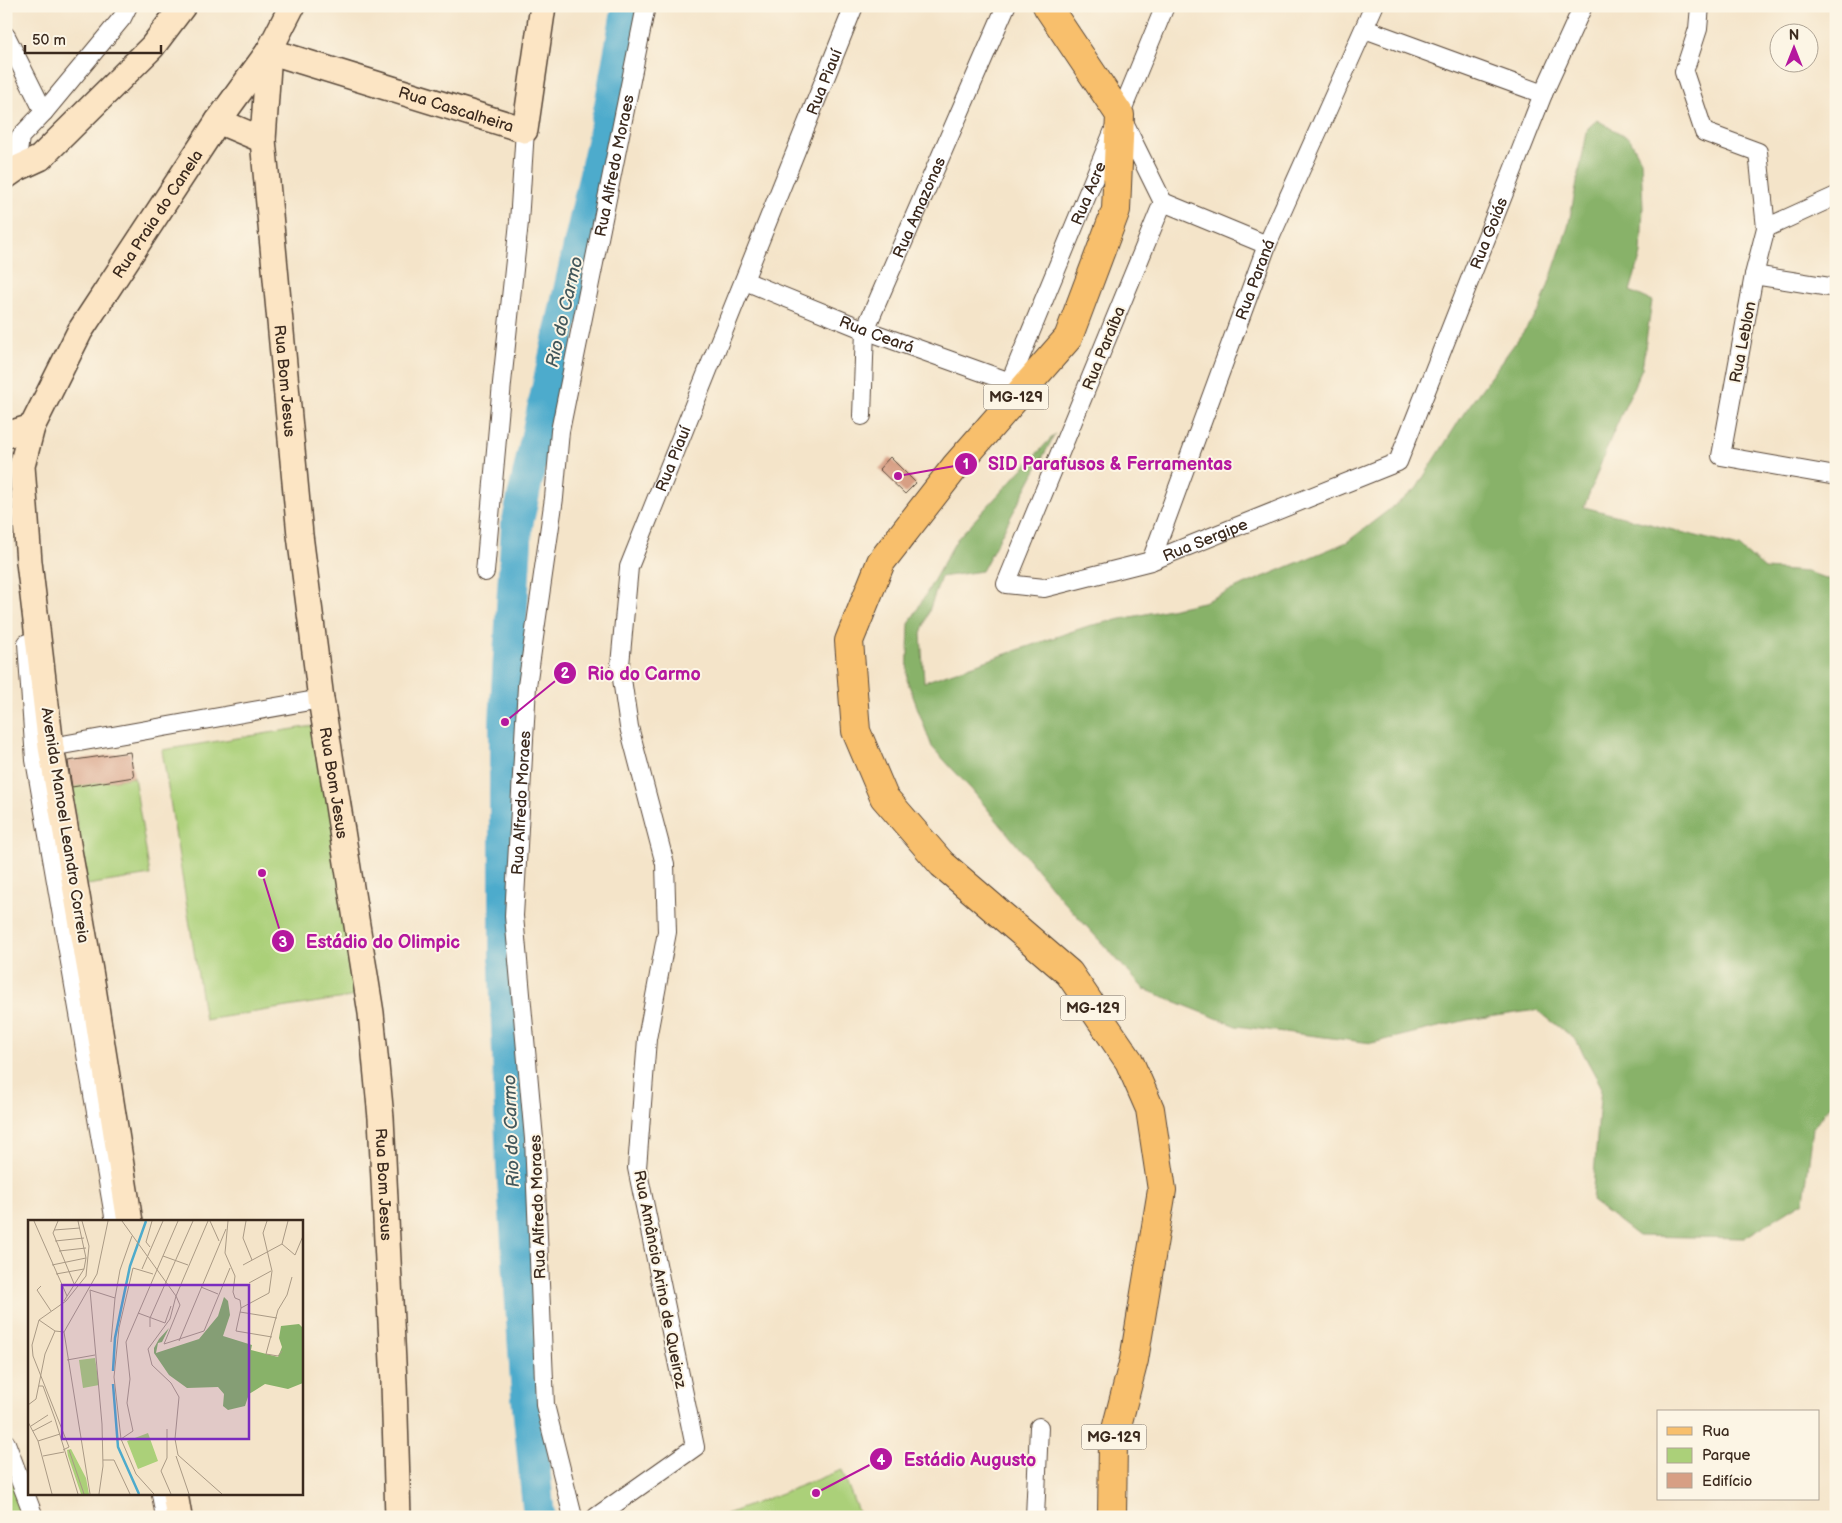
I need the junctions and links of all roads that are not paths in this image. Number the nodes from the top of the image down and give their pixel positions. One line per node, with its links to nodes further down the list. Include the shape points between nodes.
1 (183, 6): 22 (street, via 152,47 40,158)
2 (292, 6): 15 (street, Rua Praia do Canela)
3 (543, 6): 20 (street, Rua Cascalheira)
4 (646, 6): 54 (street, Rua Alfredo Moraes, via 560,431 554,498 527,686 514,916 534,1139 545,1405)
5 (854, 6): 28 (street, Rua Piauí)
6 (1006, 6): 30 (street, Rua Amazonas)
7 (1047, 6): 18 (main road)
8 (1165, 6): 18 (street, Rua Acre)
9 (1374, 6): 13 (street, Rua Paraná)
10 (1583, 6): 16 (street, Rua Goiás)
11 (1700, 6): 25 (street, via 1698,29 1684,72 1704,132 1758,152)
12 (122, 10): 17 (street)
13 (1365, 29): 16 (street); 26 (street, Rua Paraná)
14 (6, 36): 17 (street)
15 (270, 51): 19 (street, Rua Praia do Canela); 20 (street, Rua Cascalheira); 21 (street, Rua Bom Jesus)
16 (1543, 94): 35 (street, Rua Goiás)
17 (44, 112): 22 (street, via 20,137)
18 (1120, 115): 24 (street); 31 (street, Rua Acre); 57 (main road, MG-129 / MG-129, via 1116,210 1068,338 956,467 881,562 849,641 856,732 884,797 942,864 1070,973 1129,1061 1150,1109 1162,1190 1134,1360 1113,1441)
19 (218, 121): 21 (street); 33 (street, Rua Praia do Canela, via 80,331)
20 (524, 130): 39 (street, via 519,222)
21 (263, 140): 41 (street, Rua Bom Jesus, via 300,535)
22 (11, 173)
23 (1836, 196): 25 (street)
24 (1162, 202): 26 (street); 40 (street, Rua Paraíba)
25 (1766, 228): 27 (street, Rua Leblon)
26 (1267, 245): 38 (street, Rua Paraná)
27 (1754, 274): 29 (street); 37 (street, Rua Leblon, via 1721,456)
28 (745, 280): 30 (street, Rua Ceará); 43 (street, Rua Piauí, via 630,567 620,665 629,727 665,864)
29 (1836, 288)
30 (865, 330): 31 (street, Rua Ceará); 32 (street, Rua Amazonas)
31 (1010, 382)
32 (862, 416)
33 (32, 427): 34 (street); 36 (street, Avenida Manoel Leandro Correia)
34 (6, 435)
35 (1398, 462): 38 (street, Rua Sergipe)
36 (14, 465): 42 (street, Avenida Manoel Leandro Correia, via 30,562); 44 (street, via 35,760)
37 (1836, 476)
38 (1152, 561): 40 (street, Rua Sergipe, via 1044,588)
39 (485, 572)
40 (1006, 584)
41 (321, 699): 42 (street); 53 (street, Rua Bom Jesus, via 371,1013 381,1118)
42 (51, 747): 45 (street, Avenida Manoel Leandro Correia)
43 (667, 932): 55 (street, Rua Amâncio Arino de Queiroz, via 647,1039 637,1168 695,1447)
44 (115, 1220)
45 (130, 1220)
46 (1039, 1427): 56 (street)
47 (6, 1443): 50 (street)
48 (161, 1496): 51 (street)
49 (175, 1496): 52 (street)
50 (34, 1517)
51 (165, 1517)
52 (179, 1517)
53 (398, 1517)
54 (573, 1517)
55 (596, 1517)
56 (1035, 1517)
57 (1112, 1517)

